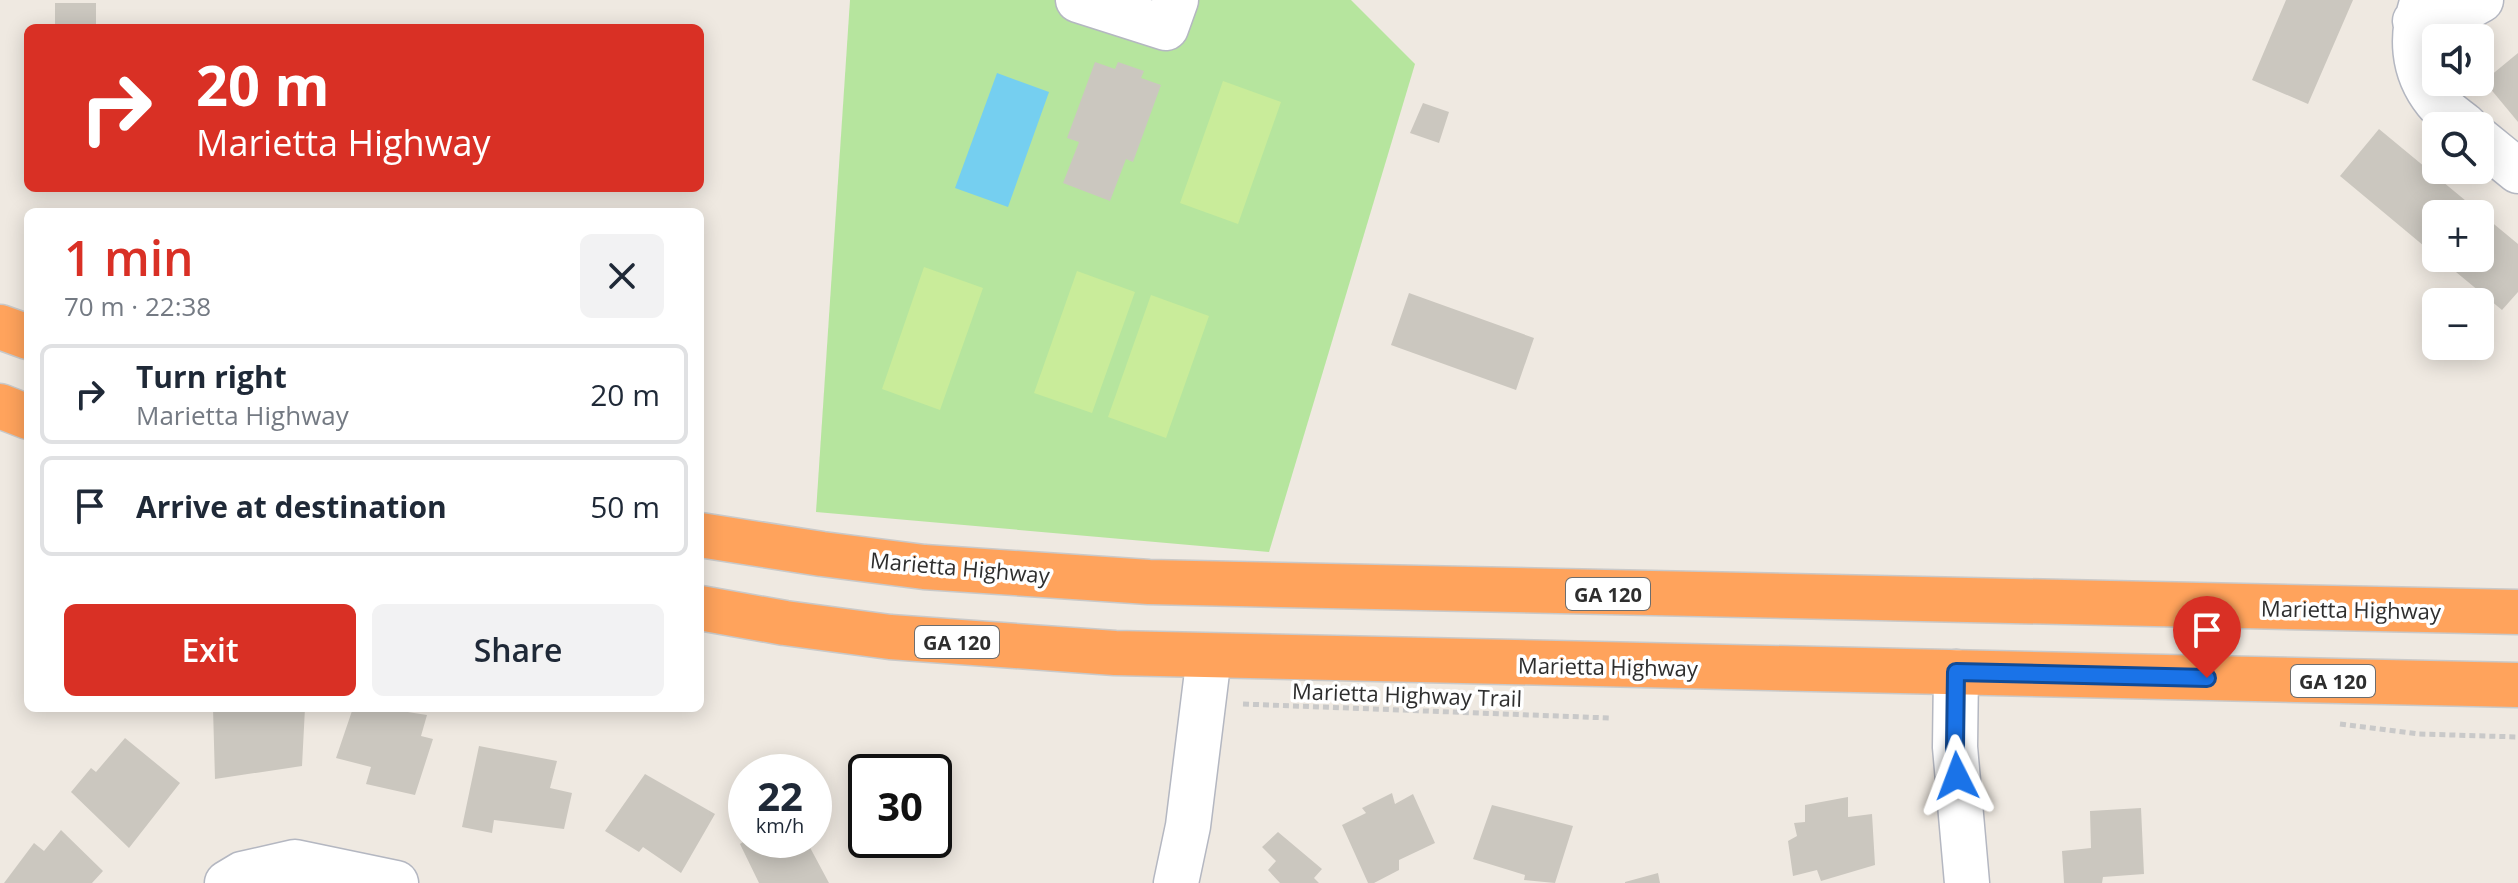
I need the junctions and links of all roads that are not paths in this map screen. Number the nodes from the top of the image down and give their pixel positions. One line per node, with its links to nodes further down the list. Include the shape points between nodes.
1 (1078, 0): 2 (street, via 1166,28)
2 (1176, 0)
3 (2481, 0): 4 (street, via 2447,19)
4 (2419, 10): 5 (street, via 2414,60 2436,101)
5 (2449, 112)
6 (2494, 151): 7 (street)
7 (2518, 171)
8 (0, 327): 9 (highway)
9 (24, 336)
10 (0, 406): 11 (highway)
11 (24, 415)
12 (704, 536): 14 (highway, Marietta Highway / GA 120, via 924,567 1149,582)
13 (704, 609): 15 (highway, Marietta Highway / GA 120, via 890,637)
14 (2518, 612)
15 (1209, 656): 16 (highway, Marietta Highway / GA 120); 20 (street)
16 (1956, 672): 17 (highway, Marietta Highway / GA 120); 21 (street, via 1955,747)
17 (2518, 685)
18 (227, 883): 19 (street, via 242,874 295,862)
19 (396, 883)
20 (1176, 883)
21 (1967, 883)

